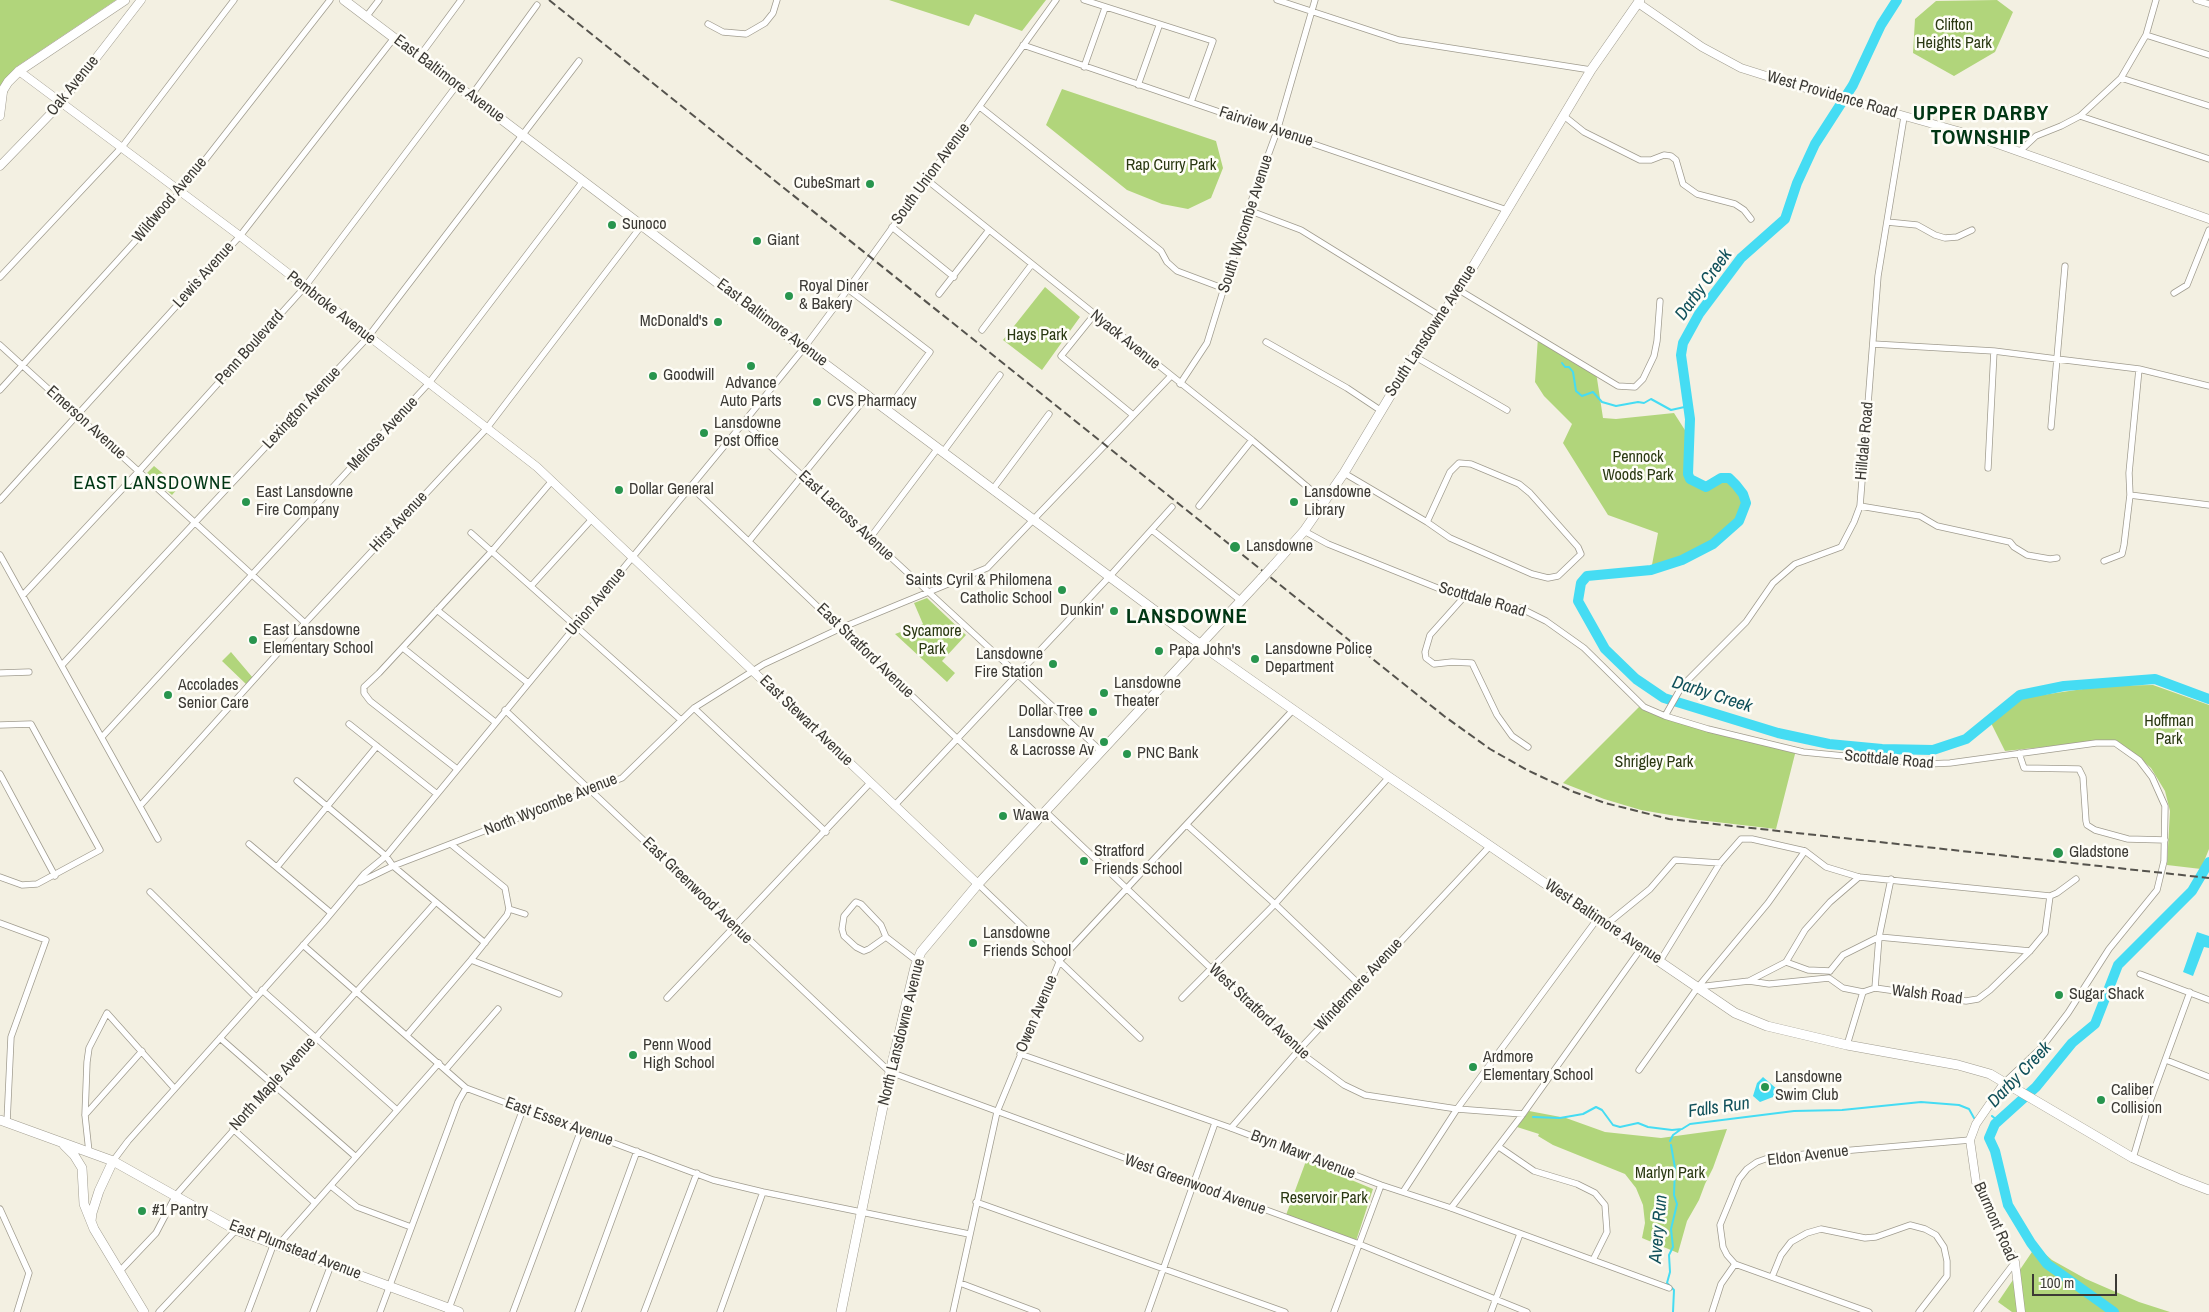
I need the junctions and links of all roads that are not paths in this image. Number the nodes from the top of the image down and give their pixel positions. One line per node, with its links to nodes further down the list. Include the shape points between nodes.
1 (125, 0): 31 (main road)
2 (141, 0): 37 (street, Oak Avenue)
3 (234, 0): 47 (street)
4 (330, 0): 53 (street, Wildwood Avenue)
5 (344, 0): 20 (main road, East Baltimore Avenue)
6 (379, 0): 20 (street)
7 (461, 0): 27 (street)
8 (777, 0): 21 (street, via 765,23 746,34 723,32)
9 (1056, 0): 25 (street, South Union Avenue)
10 (1084, 0): 18 (street)
11 (1277, 0): 19 (street)
12 (1316, 0): 19 (street, South Wycombe Avenue)
13 (2156, 0): 23 (street)
14 (2196, 0): 16 (street)
15 (1637, 1): 30 (main road, South Lansdowne Avenue); 43 (street, West Providence Road, via 1702,47 1731,63)
16 (2209, 4)
17 (537, 6): 36 (street)
18 (1105, 8): 22 (street); 29 (street)
19 (1312, 12): 30 (street, via 1400,40); 45 (street, South Wycombe Avenue)
20 (366, 17): 24 (main road, East Baltimore Avenue)
21 (708, 24)
22 (1159, 26): 34 (street); 38 (street, via 1213,41)
23 (2146, 35): 26 (street); 32 (street)
24 (394, 38): 27 (main road, East Baltimore Avenue); 64 (street, Lewis Avenue)
25 (1023, 45): 29 (street, Fairview Avenue); 40 (street, South Union Avenue)
26 (2209, 55)
27 (419, 57): 33 (main road, East Baltimore Avenue)
28 (579, 61): 46 (street, Lexington Avenue)
29 (1084, 67): 34 (street, Fairview Avenue)
30 (1591, 70): 42 (main road, South Lansdowne Avenue)
31 (19, 71): 35 (main road); 37 (street, Pembroke Avenue)
32 (2121, 78): 39 (street); 44 (street)
33 (457, 85): 36 (main road, East Baltimore Avenue); 69 (street, Penn Boulevard)
34 (1138, 85): 38 (street, Fairview Avenue)
35 (1, 94): 41 (street)
36 (471, 96): 46 (main road, East Baltimore Avenue)
37 (62, 102): 47 (street, Pembroke Avenue); 50 (street, Oak Avenue)
38 (1191, 102): 45 (street, Fairview Avenue)
39 (2209, 106)
40 (980, 107): 51 (street, South Union Avenue); 71 (street, via 1161,251 1177,271)
41 (0, 116)
42 (1564, 116): 55 (main road, South Lansdowne Avenue); 56 (street, via 1584,132 1640,160 1671,156 1676,160 1683,184 1697,194 1735,204)
43 (1904, 116): 48 (street, West Providence Road); 58 (street, Hilldale Road)
44 (2080, 116): 48 (street, via 2036,136); 49 (street)
45 (1276, 131): 54 (street, South Wycombe Avenue); 55 (street, Fairview Avenue)
46 (522, 135): 52 (main road, East Baltimore Avenue); 79 (street, Lexington Avenue)
47 (122, 147): 53 (street, Pembroke Avenue); 67 (street)
48 (2020, 151): 57 (street, West Providence Road)
49 (2209, 159)
50 (0, 166)
51 (926, 180): 60 (street, South Union Avenue); 61 (street, Nyack Avenue)
52 (584, 181): 59 (main road, East Baltimore Avenue); 91 (street, Melrose Avenue)
53 (180, 192): 64 (street, Pembroke Avenue); 87 (street, Wildwood Avenue)
54 (1248, 210): 71 (street, South Wycombe Avenue); 77 (street, via 1301,230)
55 (1508, 210): 72 (main road, South Lansdowne Avenue)
56 (1751, 219)
57 (2209, 219)
58 (1888, 222): 62 (street, via 1918,225 1945,238); 81 (street, Hilldale Road, via 1878,276)
59 (642, 225): 83 (main road, East Baltimore Avenue); 104 (street, Hirst Avenue)
60 (892, 227): 68 (street); 70 (street, South Union Avenue)
61 (989, 230): 65 (street, Nyack Avenue); 68 (street)
62 (1972, 230)
63 (2209, 230): 73 (street, via 2187,285)
64 (240, 236): 69 (street, Pembroke Avenue); 100 (street, Lewis Avenue)
65 (1032, 264): 76 (street, Nyack Avenue); 78 (street)
66 (2065, 266): 86 (street)
67 (0, 277)
68 (954, 277): 74 (street)
69 (304, 288): 79 (street, Pembroke Avenue); 108 (street, Penn Boulevard)
70 (848, 289): 83 (street, South Union Avenue); 96 (street, via 930,352)
71 (1225, 289): 92 (street, South Wycombe Avenue, via 1204,349)
72 (1459, 290): 75 (street, via 1618,386 1635,387 1654,356); 77 (main road, South Lansdowne Avenue)
73 (2174, 293)
74 (939, 294)
75 (1660, 301)
76 (1094, 315): 90 (street, Nyack Avenue); 101 (street, via 1061,356)
77 (1440, 316): 85 (main road, South Lansdowne Avenue)
78 (982, 330)
79 (368, 337): 91 (street, Pembroke Avenue); 124 (street, Lexington Avenue)
80 (1266, 342): 97 (street)
81 (1874, 344): 84 (street); 119 (street, Hilldale Road)
82 (0, 345): 87 (street, Emerson Avenue)
83 (804, 348): 95 (main road, East Baltimore Avenue); 102 (street, Union Avenue)
84 (1994, 351): 86 (street); 107 (street)
85 (1414, 356): 97 (main road, South Lansdowne Avenue); 98 (street)
86 (2057, 358): 88 (street); 103 (street)
87 (22, 365): 94 (street, Wildwood Avenue); 100 (street, Emerson Avenue)
88 (2138, 369): 93 (street); 114 (street)
89 (1000, 376): 106 (street)
90 (1170, 377): 92 (street, Nyack Avenue); 101 (street)
91 (429, 384): 104 (street, Pembroke Avenue); 135 (street, Melrose Avenue)
92 (1180, 384): 105 (street, Nyack Avenue)
93 (2209, 386)
94 (0, 390)
95 (867, 396): 96 (main road, East Baltimore Avenue); 110 (street)
96 (887, 410): 106 (main road, East Baltimore Avenue)
97 (1380, 410): 109 (main road, South Lansdowne Avenue)
98 (1508, 410)
99 (1049, 414): 113 (street)
100 (77, 415): 108 (street, Emerson Avenue); 115 (street, Lewis Avenue)
101 (1133, 415): 122 (street)
102 (744, 422): 110 (street, East Lacross Avenue); 112 (street, Union Avenue)
103 (2051, 427)
104 (487, 428): 111 (street, Pembroke Avenue); 143 (street, Hirst Avenue)
105 (1252, 440): 116 (street, Nyack Avenue); 118 (street)
106 (940, 450): 113 (main road, East Baltimore Avenue); 128 (street)
107 (1988, 468)
108 (139, 471): 124 (street, Emerson Avenue); 139 (street, Penn Boulevard)
109 (1344, 473): 116 (main road, South Lansdowne Avenue); 123 (street)
110 (802, 475): 128 (street, East Lacross Avenue); 129 (street)
111 (552, 482): 121 (street, Pembroke Avenue); 130 (street)
112 (690, 486): 129 (street, East Stratford Avenue); 132 (street, Union Avenue)
113 (993, 489): 122 (main road, East Baltimore Avenue)
114 (2130, 495): 117 (street); 134 (street, via 2122,554)
115 (0, 500)
116 (1324, 501): 126 (main road, South Lansdowne Avenue)
117 (2209, 505)
118 (1199, 506)
119 (1860, 506): 133 (street, via 1920,516 1937,526 2010,542 2027,555); 157 (street, Hilldale Road, via 1841,547 1795,564 1773,582 1746,622 1682,686)
120 (1172, 507): 125 (street)
121 (592, 519): 132 (street, Pembroke Avenue); 137 (street)
122 (1033, 520): 136 (main road, East Baltimore Avenue); 138 (street, North Wycombe Avenue, via 986,568)
123 (1428, 522): 123 (street, via 1450,538 1548,578 1558,576 1581,554 1530,493 1519,484 1471,464 1459,463 1450,472)
124 (195, 523): 135 (street, Emerson Avenue); 148 (street, Lexington Avenue)
125 (1152, 530): 136 (street); 141 (street)
126 (1304, 531): 140 (street, Scottdale Road, via 1336,547); 141 (main road, South Lansdowne Avenue, bridge)
127 (471, 533): 130 (street)
128 (870, 538): 138 (street, East Lacross Avenue)
129 (749, 541): 145 (street, East Stratford Avenue)
130 (492, 551): 137 (street); 142 (street)
131 (0, 555): 139 (street)
132 (633, 558): 144 (street, Union Avenue); 150 (street, East Stewart Avenue)
133 (2057, 558)
134 (2104, 560)
135 (253, 575): 143 (street, Emerson Avenue); 162 (street, Melrose Avenue)
136 (1110, 576): 146 (main road, East Baltimore Avenue); 152 (street)
137 (532, 585): 144 (street)
138 (929, 592): 145 (street, North Wycombe Avenue); 152 (street, East Lacross Avenue)
139 (23, 595): 148 (street)
140 (1464, 597): 157 (street, Scottdale Road, via 1520,608 1546,621 1584,648 1644,706); 165 (street, via 1430,635 1426,658 1434,664 1472,663 1497,715 1512,736)
141 (1240, 600): 146 (main road, South Lansdowne Avenue)
142 (437, 610): 147 (street); 153 (street)
143 (305, 623): 175 (street, Hirst Avenue)
144 (576, 625): 153 (street, Union Avenue); 158 (street)
145 (841, 628): 150 (street, North Wycombe Avenue); 163 (street, East Stratford Avenue)
146 (1201, 645): 156 (main road, West Baltimore Avenue); 166 (main road, North Lansdowne Avenue)
147 (403, 648): 159 (street); 168 (street, via 366,684 364,691 370,701)
148 (62, 665): 162 (street)
149 (1, 671): 151 (street)
150 (753, 671): 154 (street, North Wycombe Avenue); 172 (street, East Stewart Avenue)
151 (29, 672)
152 (1018, 674): 163 (street); 166 (street, East Lacross Avenue)
153 (528, 682): 155 (street, Union Avenue)
154 (694, 708): 158 (street, North Wycombe Avenue); 180 (street)
155 (505, 710): 159 (street, Union Avenue); 173 (street, East Greenwood Avenue)
156 (1293, 710): 170 (main road, West Baltimore Avenue); 179 (street, Owen Avenue)
157 (1666, 714): 167 (street, Scottdale Road, via 1772,746 1812,753 1926,764)
158 (682, 720): 173 (street, North Wycombe Avenue, via 622,778)
159 (495, 722): 168 (street, Union Avenue)
160 (348, 724): 164 (street)
161 (0, 725): 191 (street, via 31,724 100,850)
162 (102, 737): 175 (street)
163 (958, 740): 177 (street); 178 (street, East Stratford Avenue)
164 (377, 746): 174 (street); 176 (street)
165 (1528, 747)
166 (1102, 751): 178 (main road, North Lansdowne Avenue)
167 (2019, 753): 182 (street, via 2024,768 2079,769 2083,777 2087,825 2095,830 2128,839); 182 (street, Scottdale Road, via 2115,743 2139,760 2160,790 2165,806)
168 (457, 769): 174 (street, Union Avenue)
169 (0, 774): 191 (street)
170 (1389, 777): 185 (main road, West Baltimore Avenue); 202 (street)
171 (297, 781): 176 (street)
172 (870, 783): 177 (street, East Stewart Avenue); 180 (street)
173 (591, 790): 184 (street, North Wycombe Avenue); 209 (street, East Greenwood Avenue)
174 (437, 794): 187 (street, Union Avenue)
175 (140, 806): 181 (street)
176 (327, 806): 187 (street); 190 (street)
177 (894, 806): 197 (street, East Stewart Avenue)
178 (1043, 814): 197 (main road, North Lansdowne Avenue); 198 (street, West Stratford Avenue)
179 (1187, 825): 198 (street, Owen Avenue); 202 (street)
180 (826, 832): 209 (street)
181 (158, 839)
182 (2166, 840): 254 (street, Scottdale Road, via 2157,890 2109,950 2042,1047)
183 (249, 844): 190 (street)
184 (452, 845): 189 (street, North Wycombe Avenue); 203 (street, via 504,888)
185 (1490, 846): 206 (main road, West Baltimore Avenue); 226 (street, Windermere Avenue)
186 (1805, 851): 188 (street, via 1741,838); 192 (street, via 1826,867); 227 (street, via 1768,903)
187 (386, 856): 189 (street); 196 (street, North Wycombe Avenue, via 364,874)
188 (1720, 863): 208 (street, via 1675,860 1650,889); 218 (street)
189 (393, 866): 196 (street, North Wycombe Avenue); 201 (street)
190 (277, 867): 204 (street)
191 (55, 876): 193 (street, via 37,884 22,885)
192 (1859, 876): 195 (street); 220 (street, via 1806,930)
193 (0, 878)
194 (2076, 878): 200 (street)
195 (1891, 879): 200 (street); 210 (street)
196 (359, 883): 204 (street, North Wycombe Avenue)
197 (978, 884): 217 (street); 219 (main road, North Lansdowne Avenue, via 936,932)
198 (1126, 890): 217 (street, Owen Avenue); 221 (street, West Stratford Avenue)
199 (150, 892): 234 (street)
200 (2050, 896): 215 (street, Walsh Road, via 2045,932)
201 (436, 902): 212 (street); 230 (street, North Maple Avenue)
202 (1275, 904): 221 (street); 226 (street)
203 (509, 909): 205 (street); 212 (street)
204 (332, 913): 213 (street, North Wycombe Avenue)
205 (525, 914)
206 (1598, 918): 208 (main road, West Baltimore Avenue); 257 (street)
207 (0, 923): 263 (street, via 46,940 11,1037)
208 (1606, 924): 214 (main road, West Baltimore Avenue)
209 (734, 927): 235 (street); 251 (street, East Greenwood Avenue)
210 (1879, 936): 215 (street); 222 (street, via 1843,955); 228 (street)
211 (886, 937): 211 (street, via 881,925 861,904 856,902 844,916 844,936 856,948 869,949); 219 (street)
212 (486, 941): 216 (street)
213 (304, 945): 229 (street, North Wycombe Avenue); 230 (street, East Essex Avenue)
214 (1642, 947): 218 (main road, West Baltimore Avenue); 261 (street)
215 (2030, 951): 228 (street, Walsh Road, via 1978,999 1966,1001)
216 (471, 960): 233 (street); 239 (street)
217 (1060, 960): 242 (street); 246 (street, Owen Avenue)
218 (1660, 960): 227 (main road, West Baltimore Avenue)
219 (917, 961): 251 (main road, North Lansdowne Avenue)
220 (1786, 962): 222 (street, via 1808,970); 225 (street)
221 (1212, 968): 236 (street); 245 (street, West Stratford Avenue)
222 (1830, 971): 224 (street)
223 (2140, 974): 232 (street)
224 (1829, 978): 225 (street, via 1769,984); 231 (street, via 1843,988)
225 (1749, 981): 227 (street)
226 (1360, 985): 245 (street, Windermere Avenue)
227 (1698, 986): 243 (main road, West Baltimore Avenue, via 1735,1013 1755,1022); 250 (street)
228 (1875, 988): 231 (street, Walsh Road)
229 (262, 990): 234 (street, North Wycombe Avenue); 241 (street)
230 (357, 991): 239 (street, East Essex Avenue); 241 (street, North Maple Avenue)
231 (1863, 992): 243 (street)
232 (2190, 992): 237 (street); 247 (street)
233 (558, 994)
234 (256, 997): 240 (street, North Wycombe Avenue)
235 (667, 998)
236 (1182, 998)
237 (2209, 1000)
238 (498, 1009): 249 (street)
239 (407, 1035): 248 (street, East Essex Avenue)
240 (220, 1038): 253 (street); 255 (street, North Wycombe Avenue)
241 (315, 1038): 253 (street, North Maple Avenue); 259 (street)
242 (1140, 1038)
243 (1847, 1045): 254 (main road, West Baltimore Avenue, via 1958,1065 1990,1074)
244 (142, 1051): 255 (street); 262 (street); 262 (street, via 108,1013 89,1048)
245 (1298, 1051): 257 (street, West Stratford Avenue, via 1344,1086 1365,1095); 265 (street, Windermere Avenue)
246 (1020, 1054): 260 (street, Owen Avenue); 264 (street, Bryn Mawr Avenue)
247 (2166, 1060): 252 (street); 274 (street)
248 (439, 1063): 249 (street, East Essex Avenue); 259 (street)
249 (446, 1069): 256 (street, East Essex Avenue)
250 (1639, 1070)
251 (890, 1072): 260 (street, West Greenwood Avenue); 288 (main road, North Lansdowne Avenue)
252 (2209, 1077)
253 (273, 1084): 266 (street, North Maple Avenue); 273 (street)
254 (2008, 1084): 269 (street, via 1976,1124); 274 (main road, West Baltimore Avenue)
255 (174, 1088): 275 (street, North Wycombe Avenue)
256 (466, 1088): 258 (street, East Essex Avenue); 289 (street)
257 (1457, 1108): 261 (street, West Stratford Avenue); 282 (street)
258 (523, 1109): 267 (street, East Essex Avenue); 307 (street)
259 (397, 1110): 273 (street)
260 (996, 1112): 277 (street, West Greenwood Avenue); 284 (street, Owen Avenue)
261 (1523, 1114): 270 (street)
262 (85, 1115): 272 (street)
263 (4, 1121): 268 (main road, East Plumstead Avenue)
264 (1215, 1123): 265 (street, Bryn Mawr Avenue); 277 (street)
265 (1231, 1128): 278 (street, Bryn Mawr Avenue)
266 (233, 1129): 283 (street, North Maple Avenue); 285 (street)
267 (581, 1130): 271 (street, East Essex Avenue); 315 (street)
268 (55, 1140): 272 (main road, East Plumstead Avenue); 290 (main road, via 70,1150 80,1166 85,1208)
269 (1970, 1140): 297 (street, Burmont Road, via 1976,1182); 299 (street, Eldon Avenue, via 1771,1158 1757,1162 1739,1179 1720,1225 1723,1247)
270 (1499, 1147): 286 (street); 296 (street, via 1534,1171 1595,1192 1606,1205 1607,1232)
271 (638, 1151): 276 (street, East Essex Avenue); 316 (street)
272 (89, 1152): 275 (main road, East Plumstead Avenue)
273 (356, 1157): 279 (street)
274 (2133, 1158): 280 (main road)
275 (113, 1161): 283 (main road, East Plumstead Avenue); 290 (main road, via 92,1213)
276 (697, 1173): 281 (street, East Essex Avenue); 317 (street)
277 (1192, 1184): 295 (street, West Greenwood Avenue); 300 (street)
278 (1381, 1185): 282 (street, Bryn Mawr Avenue); 295 (street)
279 (331, 1186): 285 (street); 289 (street, via 352,1204)
280 (2209, 1190)
281 (763, 1192): 288 (street, East Essex Avenue); 318 (street)
282 (1403, 1192): 286 (street, Bryn Mawr Avenue)
283 (176, 1195): 291 (main road, East Plumstead Avenue); 301 (street, North Maple Avenue, via 156,1234)
284 (976, 1202): 292 (street, Owen Avenue); 300 (street)
285 (315, 1203): 294 (street)
286 (1451, 1208): 293 (street, Bryn Mawr Avenue)
287 (0, 1209): 308 (street, via 28,1273)
288 (861, 1211): 292 (street, East Essex Avenue); 319 (main road, North Lansdowne Avenue)
289 (411, 1227): 304 (street)
290 (94, 1229): 301 (main road)
291 (236, 1230): 294 (main road, East Plumstead Avenue); 310 (street)
292 (969, 1234): 303 (street, Owen Avenue)
293 (1520, 1234): 296 (street, Bryn Mawr Avenue); 306 (street)
294 (277, 1244): 298 (main road, East Plumstead Avenue); 311 (street)
295 (1359, 1244): 306 (street, West Greenwood Avenue); 324 (street)
296 (1593, 1260): 305 (street, Bryn Mawr Avenue)
297 (2015, 1262): 330 (street); 331 (street, Burmont Road)
298 (331, 1264): 304 (main road, East Plumstead Avenue); 312 (street)
299 (1735, 1264): 302 (street); 327 (street, via 1721,1284)
300 (1164, 1268): 322 (street); 323 (street)
301 (119, 1272): 309 (main road)
302 (1772, 1277): 328 (street); 329 (street, via 1781,1255 1791,1242 1807,1232 1821,1230 1865,1238 1910,1225 1936,1235 1948,1262 1947,1276)
303 (960, 1283): 320 (street, Owen Avenue); 321 (street)
304 (390, 1286): 307 (main road, East Plumstead Avenue); 313 (street)
305 (1669, 1288)
306 (1496, 1301): 325 (street); 326 (street, West Greenwood Avenue)
307 (449, 1310): 314 (main road, East Plumstead Avenue)
308 (17, 1312)
309 (144, 1312)
310 (159, 1312)
311 (248, 1312)
312 (314, 1312)
313 (380, 1312)
314 (459, 1312)
315 (513, 1312)
316 (578, 1312)
317 (644, 1312)
318 (720, 1312)
319 (841, 1312)
320 (953, 1312)
321 (1037, 1312)
322 (1148, 1312)
323 (1285, 1312)
324 (1334, 1312)
325 (1491, 1312)
326 (1527, 1312)
327 (1712, 1312)
328 (1869, 1312)
329 (1919, 1312)
330 (1977, 1312)
331 (2021, 1312)

